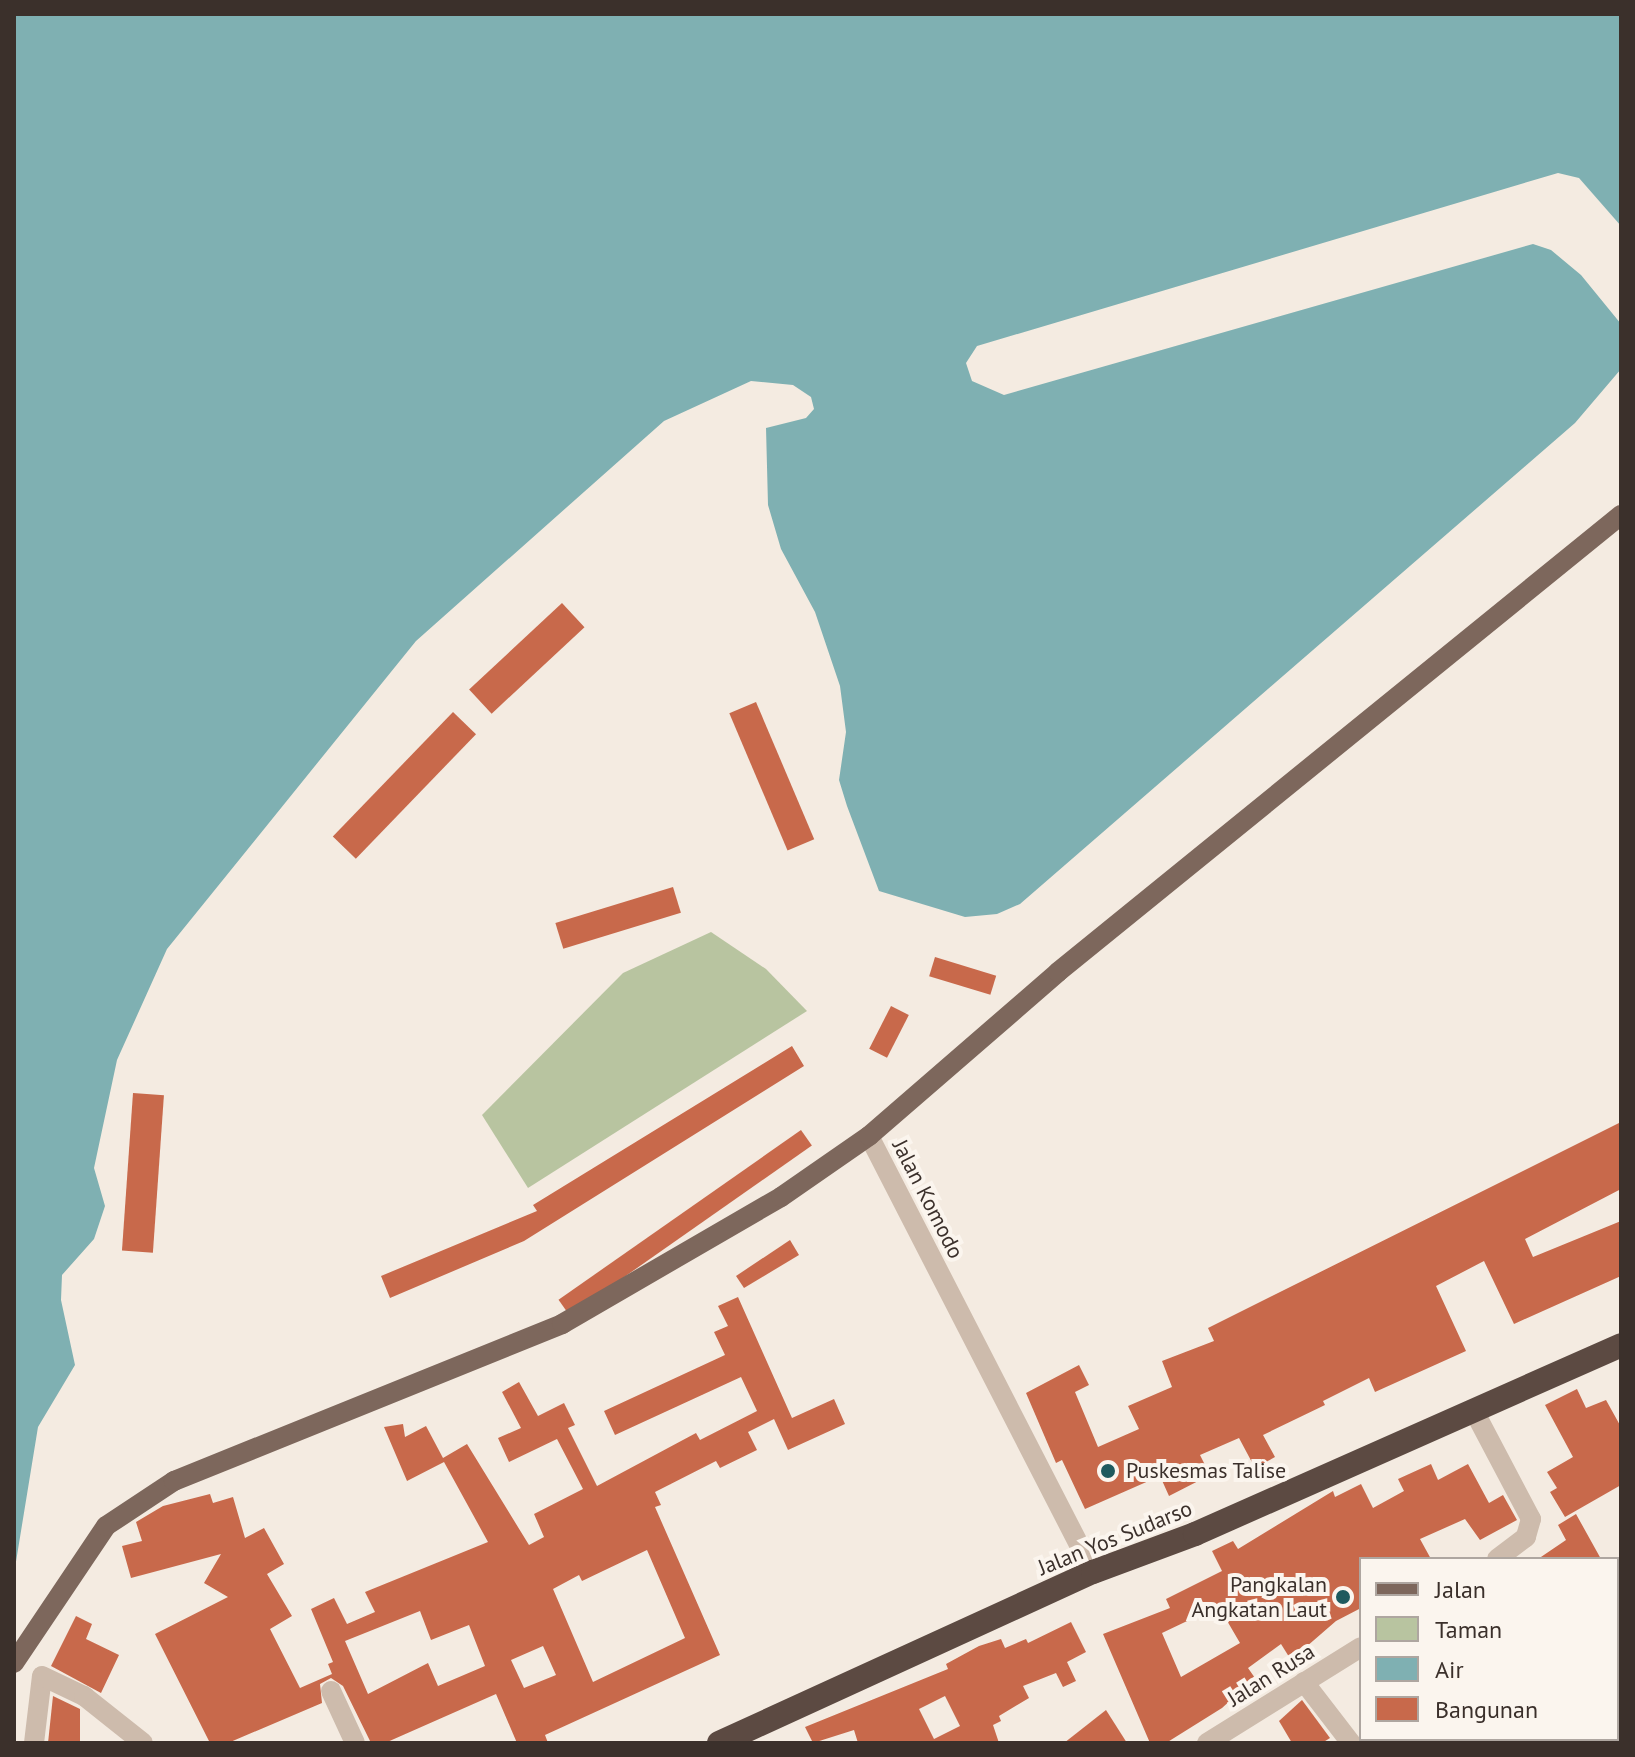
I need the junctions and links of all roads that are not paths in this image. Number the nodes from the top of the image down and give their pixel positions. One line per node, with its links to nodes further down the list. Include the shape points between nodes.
1 (1621, 515): 2 (main road, via 1058,972)
2 (869, 1136): 6 (street, Jalan Komodo); 8 (main road, Jalan Komodo, via 781,1197 609,1300 507,1348 174,1481 106,1526)
3 (1621, 1345): 4 (highway, Jalan Yos Sudarso)
4 (1474, 1411): 5 (street, via 1531,1519 1526,1537); 6 (highway, Jalan Yos Sudarso, via 1195,1534)
5 (1500, 1557)
6 (1093, 1572): 14 (highway, Jalan Yos Sudarso)
7 (1359, 1648): 9 (street, Jalan Rusa)
8 (14, 1663)
9 (1304, 1682): 15 (street, Jalan Rusa); 16 (street)
10 (331, 1691): 13 (street)
11 (34, 1743): 12 (street, via 42,1676 84,1696)
12 (143, 1743)
13 (355, 1743)
14 (719, 1743)
15 (1207, 1743)
16 (1351, 1743)

